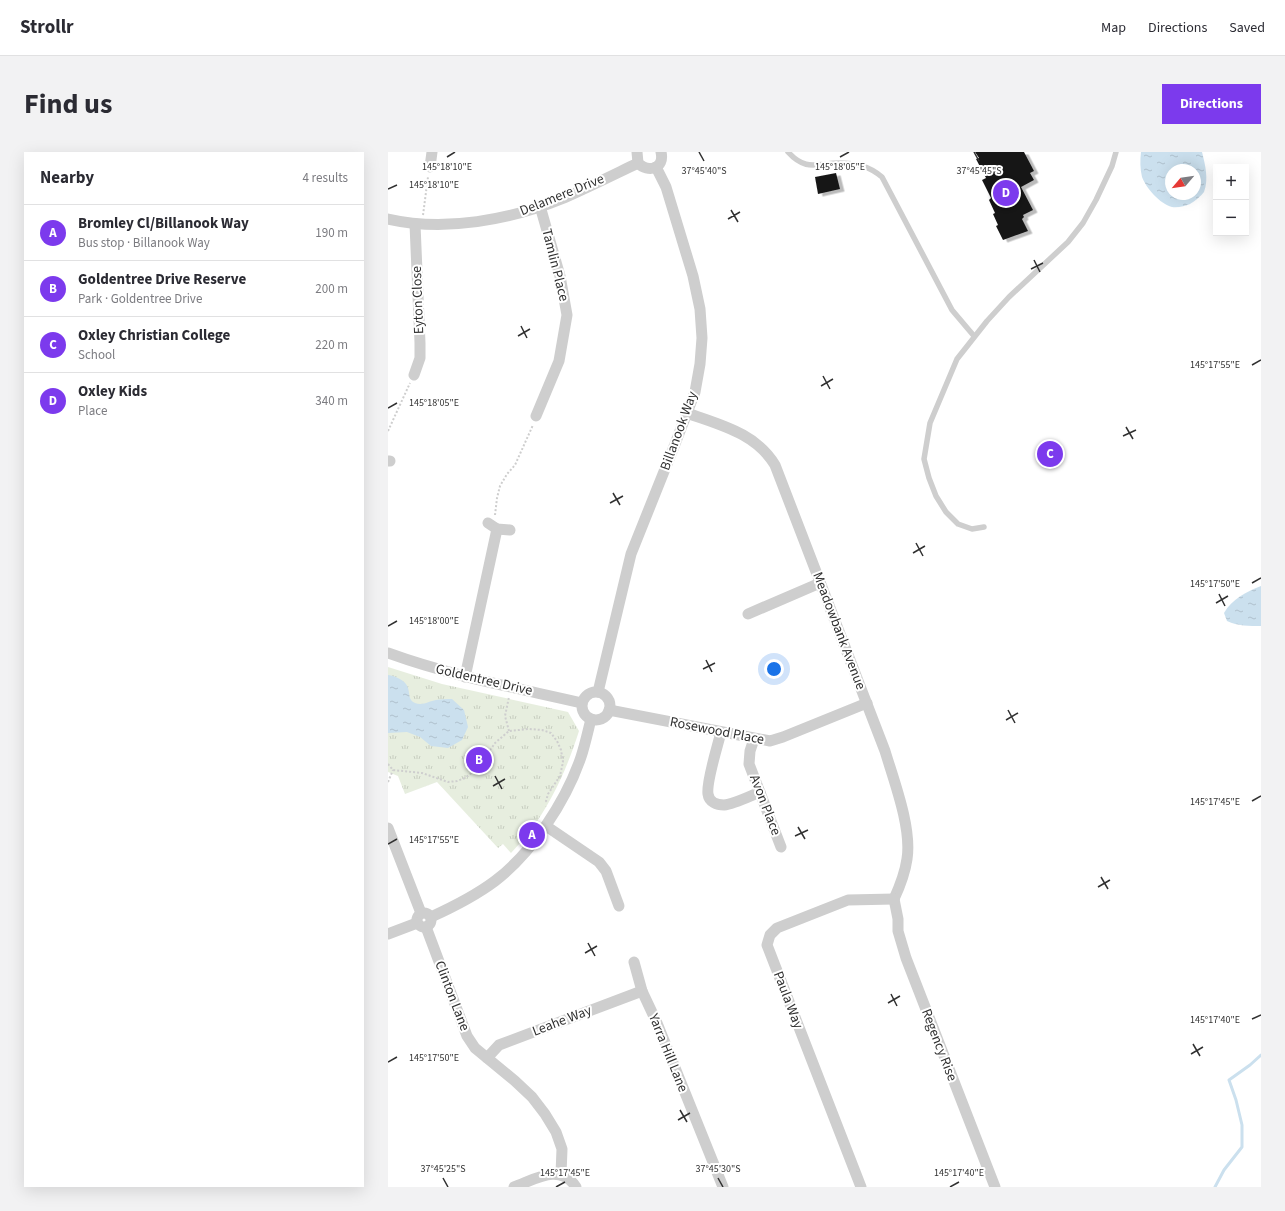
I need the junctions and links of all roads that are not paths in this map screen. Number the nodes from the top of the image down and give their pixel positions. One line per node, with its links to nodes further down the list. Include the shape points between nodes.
1 (432, 152): 6 (street)
2 (661, 152): 7 (street, via 661,161)
3 (788, 152): 11 (lane, via 804,164 854,164 868,167 882,176 952,310)
4 (1116, 152): 11 (lane, via 1112,166 1083,223 1068,242 1009,297)
5 (637, 157): 7 (street, via 646,168); 8 (street, Delamere Drive, via 583,190)
6 (430, 167)
7 (656, 167): 13 (street, Billanook Way, via 666,188 681,236 700,309 700,364 695,392)
8 (540, 206): 10 (street, Delamere Drive, via 514,215 467,223); 14 (street, Tamlin Place, via 560,276 567,315 559,361)
9 (388, 219): 10 (street, Delamere Drive)
10 (419, 224): 12 (street, Eyton Close, via 420,358)
11 (974, 336): 15 (lane, via 957,359 930,422 924,459 936,496 946,512 958,524 972,529)
12 (414, 374)
13 (687, 413): 17 (street, Meadowbank Avenue, via 743,434 768,454 775,466); 21 (street, Billanook Way, via 630,554)
14 (536, 416)
15 (984, 527)
16 (510, 530): 20 (street, via 492,526)
17 (820, 583): 18 (street); 23 (street, Meadowbank Avenue)
18 (748, 614)
19 (388, 652): 20 (street, Goldentree Drive)
20 (465, 677): 22 (street, Goldentree Drive)
21 (598, 692): 22 (street, via 589,694); 24 (street, via 607,699)
22 (582, 703): 25 (street, via 583,711)
23 (867, 703): 27 (street, Rosewood Place, via 783,737 770,741); 32 (street, Meadowbank Avenue, via 885,751 908,833 908,858)
24 (608, 710): 25 (street, via 600,719); 26 (street, Rosewood Place)
25 (591, 718): 29 (street, via 581,757)
26 (721, 732): 27 (street, Rosewood Place); 28 (street, via 709,784 708,794 712,801 718,805 726,805)
27 (754, 739): 28 (street, Avon Place, via 749,764)
28 (760, 792): 31 (street, Avon Place)
29 (546, 826): 33 (street, via 599,862 606,871); 34 (street, via 513,866 495,881 476,894)
30 (388, 828): 34 (street, Clinton Lane)
31 (781, 847)
32 (894, 899): 43 (street, Paula Way, via 848,900 777,928 770,935 767,945); 44 (street, Regency Rise, via 898,931 906,958)
33 (619, 906)
34 (424, 920): 35 (street); 38 (street, Clinton Lane, via 467,1036 475,1048)
35 (388, 934)
36 (634, 962): 37 (street, Yarra Hill Lane)
37 (642, 991): 38 (street, Leahe Way, via 500,1045); 42 (street, Yarra Hill Lane)
38 (487, 1058): 39 (street, Clinton Lane, via 532,1097 545,1114 556,1132 562,1149)
39 (561, 1174): 40 (street, via 551,1174); 41 (street, via 569,1178)
40 (514, 1187)
41 (576, 1187)
42 (723, 1187)
43 (861, 1187)
44 (995, 1187)

